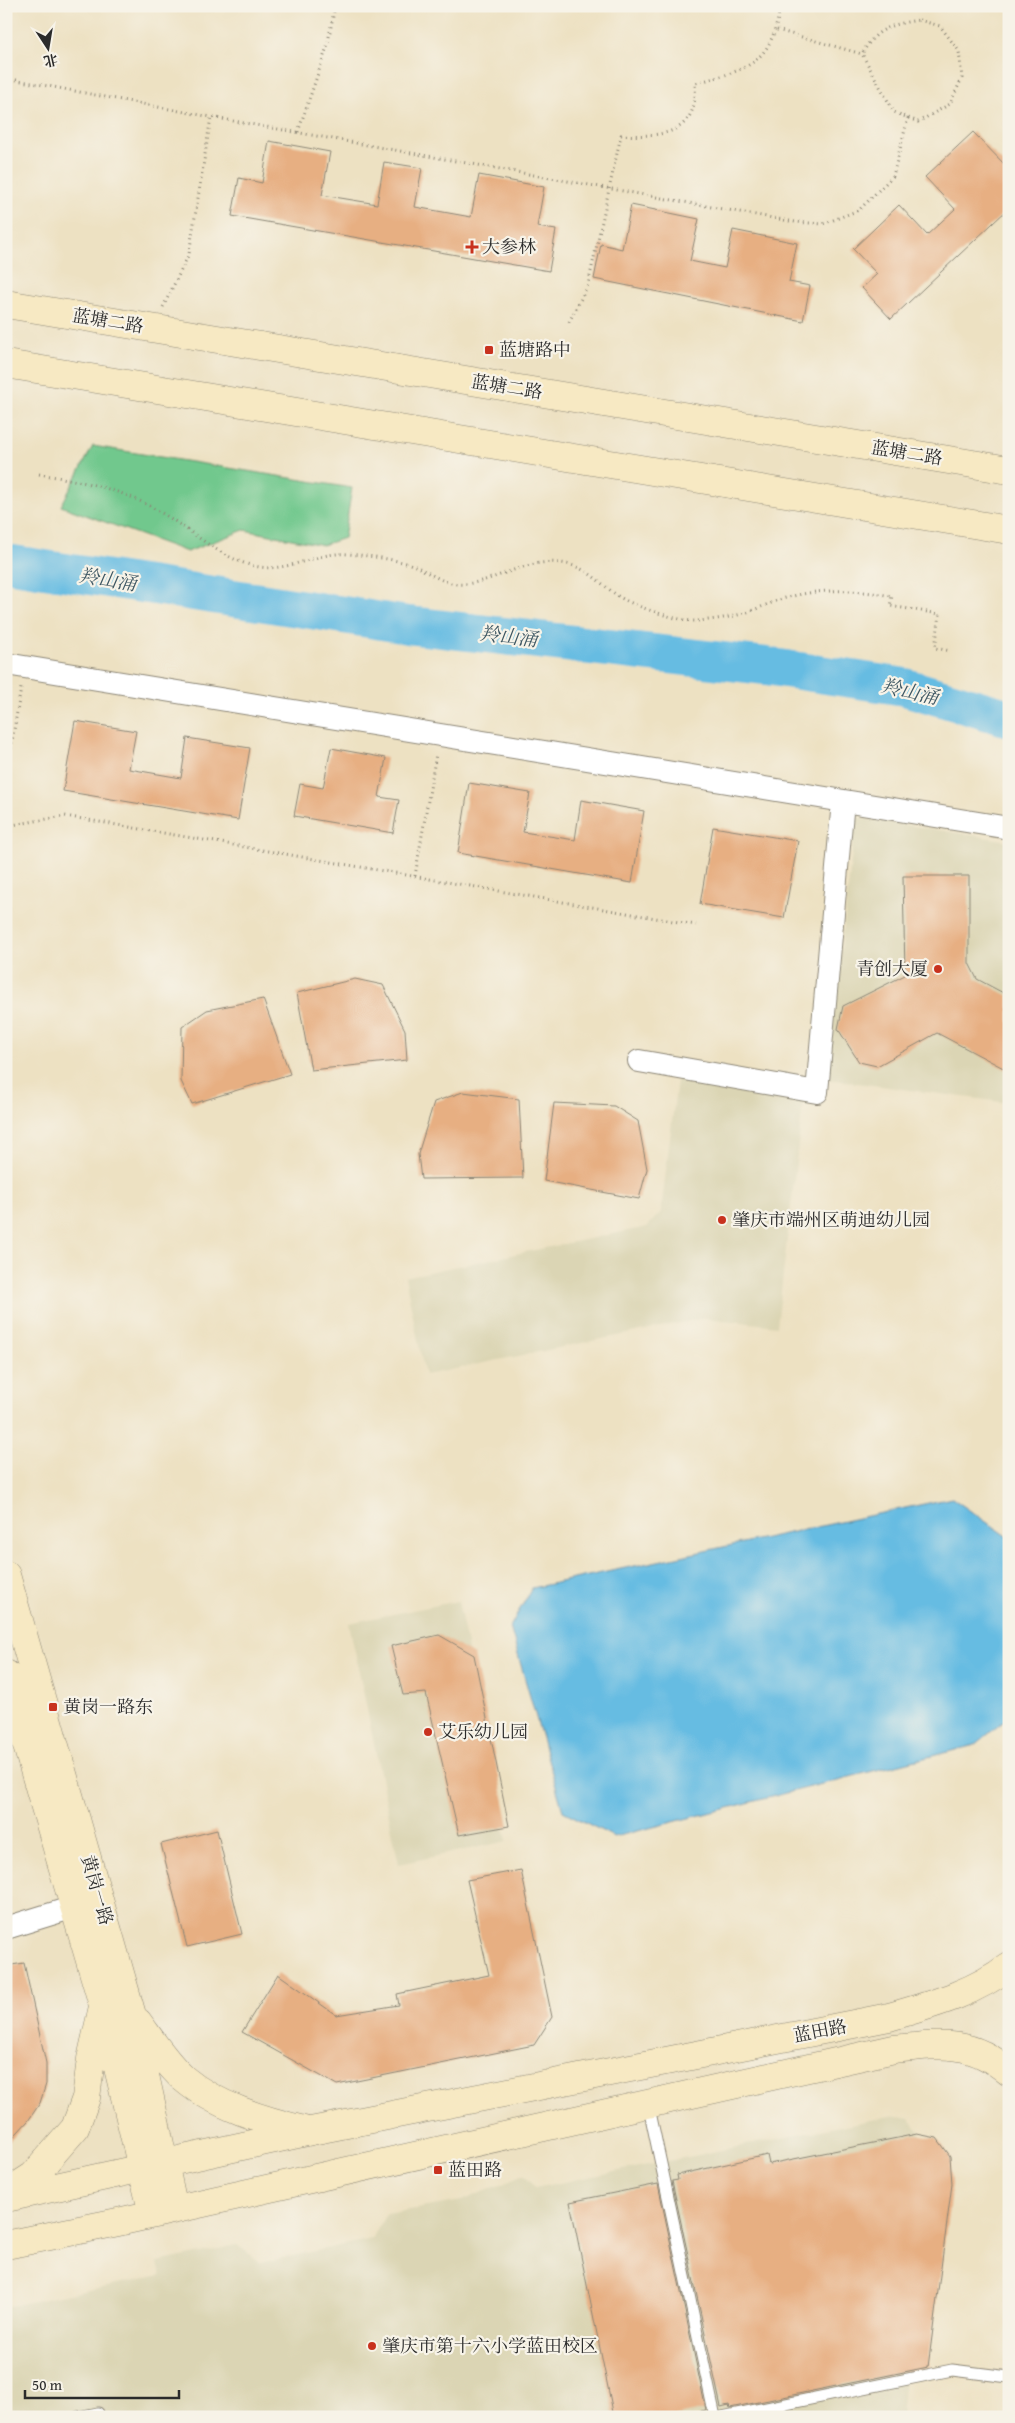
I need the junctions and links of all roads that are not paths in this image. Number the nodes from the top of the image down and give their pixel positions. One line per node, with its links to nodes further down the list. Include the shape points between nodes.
1 (6, 304): 3 (main road, 蓝塘二路)
2 (6, 364): 4 (main road)
3 (1009, 470)
4 (1009, 530)
5 (15, 666): 6 (street)
6 (843, 801): 7 (street); 8 (street, via 817,1092)
7 (1009, 828)
8 (639, 1061)
9 (6, 1575): 15 (main road, 黄岗一路)
10 (6, 1674): 11 (main road, 黄岗一路)
11 (74, 1907): 12 (street); 14 (main road, 黄岗一路)
12 (6, 1928)
13 (1009, 1966): 18 (main road, 蓝田路, via 994,1978 963,1992 889,2017)
14 (103, 2005): 19 (main road, 黄岗一路); 20 (main road, via 86,2098 74,2128 33,2176)
15 (132, 2015): 18 (main road, via 162,2056 185,2079 244,2113); 19 (main road, 黄岗一路)
16 (1009, 2072): 17 (main road, 蓝田路, via 992,2057 966,2047 941,2044 894,2049)
17 (648, 2103): 22 (main road, 蓝田路); 27 (lane)
18 (311, 2132): 19 (main road, 蓝田路)
19 (153, 2166): 21 (main road, 蓝田路); 22 (main road, 黄岗一路)
20 (6, 2193)
21 (6, 2198)
22 (164, 2212): 23 (main road, 蓝田路)
23 (6, 2245)
24 (1009, 2377): 28 (lane, via 952,2370)
25 (78, 2417): 26 (lane, via 98,2413)
26 (98, 2417)
27 (715, 2417)
28 (722, 2417)

